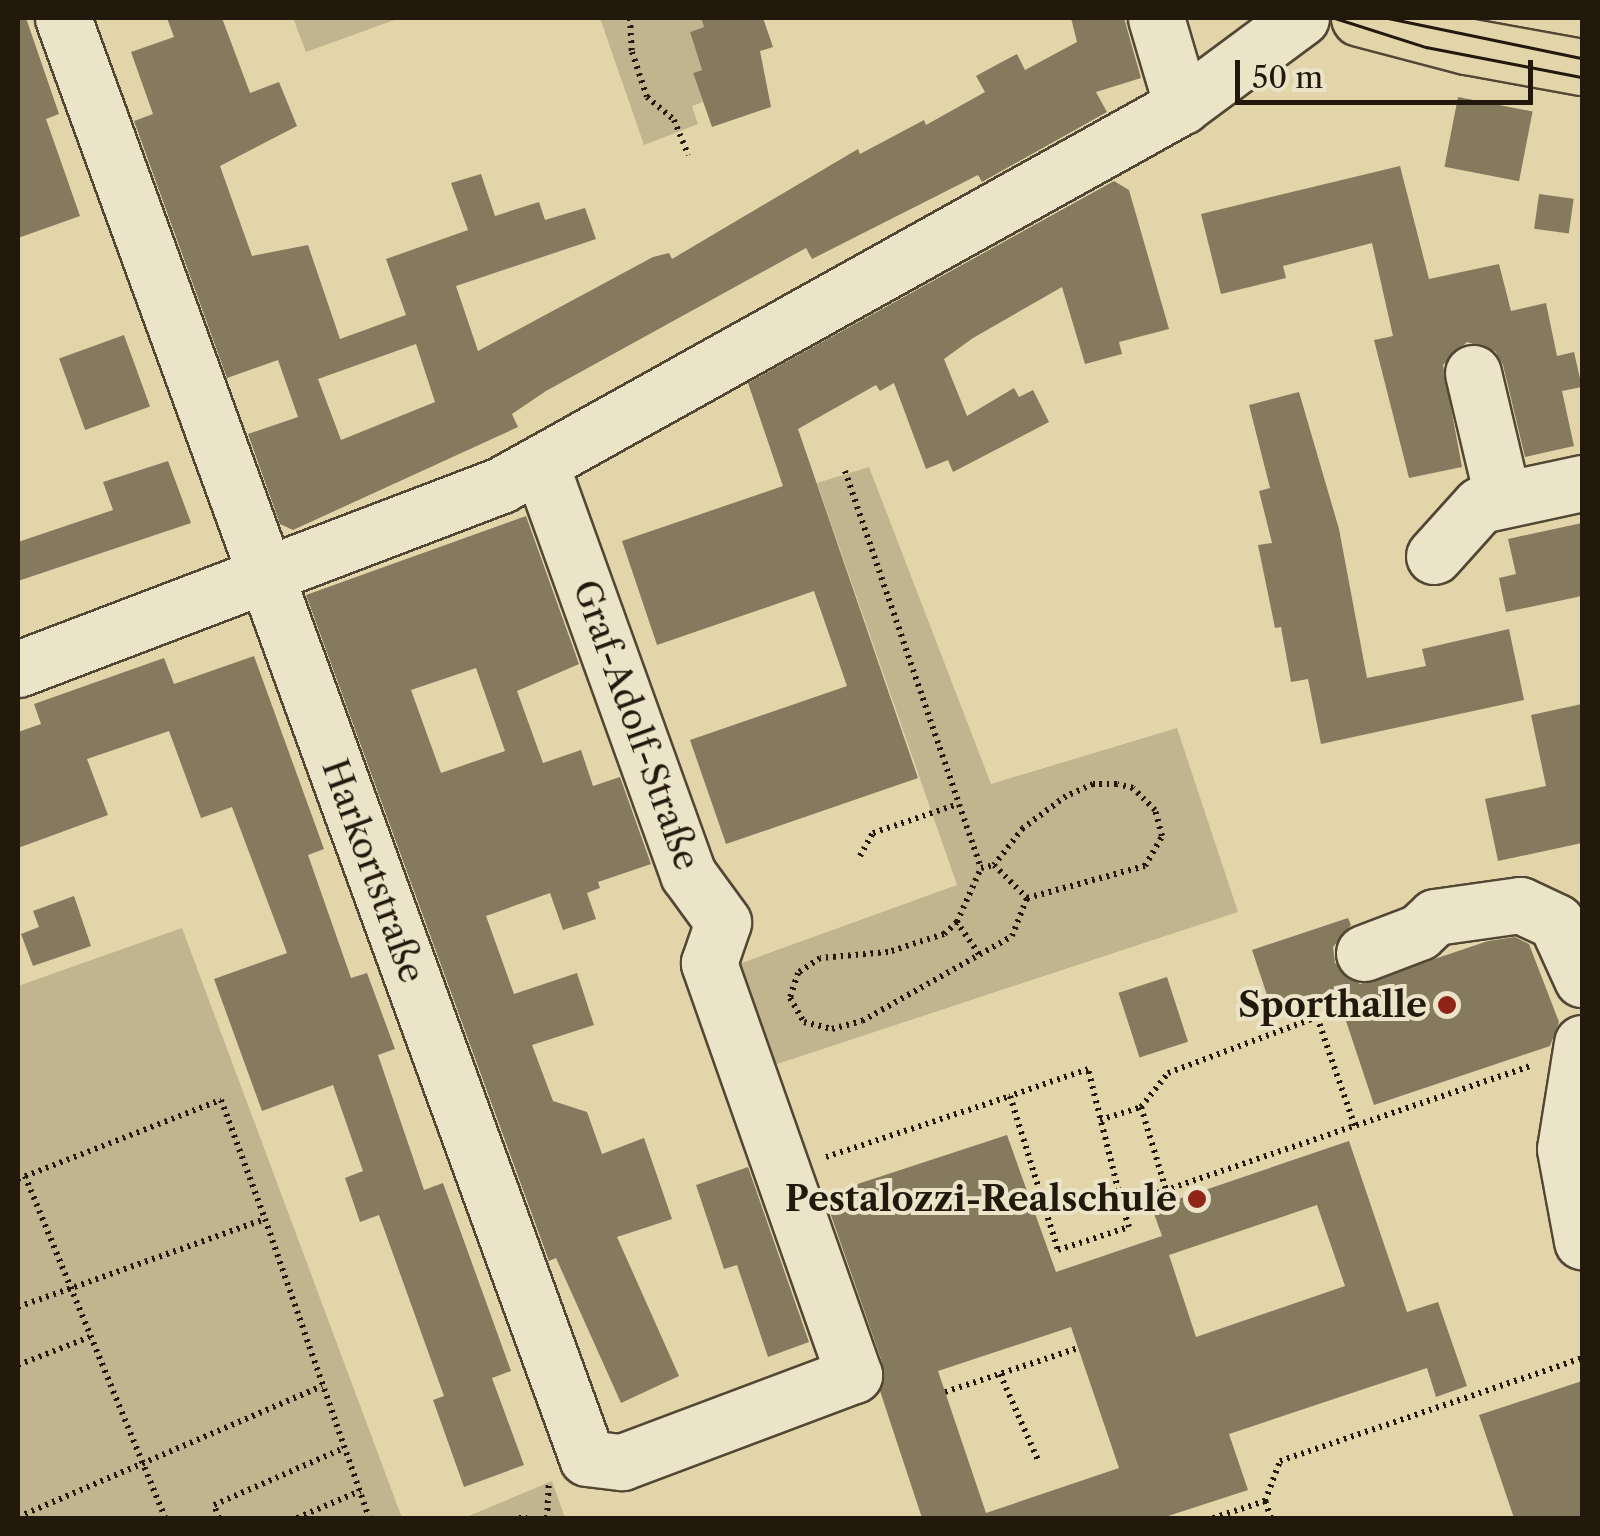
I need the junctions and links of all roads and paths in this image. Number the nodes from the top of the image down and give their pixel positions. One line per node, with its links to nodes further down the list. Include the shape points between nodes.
1 (63, 18): 15 (street, Harkortstraße)
2 (630, 18): 8 (path, via 632,52 647,97 674,120)
3 (1156, 18): 7 (street)
4 (1301, 18): 7 (street)
5 (1358, 18): 6 (main road)
6 (1582, 67)
7 (1182, 106): 10 (street)
8 (688, 156)
9 (1474, 374): 13 (street)
10 (541, 465): 15 (street); 31 (street, Graf-Adolf-Straße, via 688,874 722,922 710,964)
11 (845, 471): 17 (path)
12 (1582, 483): 13 (street)
13 (1503, 500): 14 (street, via 1480,505)
14 (1434, 556)
15 (266, 577): 16 (street); 44 (street, Harkortstraße, via 587,1458 622,1462)
16 (18, 669)
17 (958, 804): 18 (path, via 873,833); 20 (path)
18 (860, 856)
19 (994, 865): 20 (path); 21 (path); 21 (path, via 1022,828 1084,786 1133,788 1155,810 1162,836 1146,866)
20 (981, 868): 22 (path)
21 (1027, 898): 24 (path, via 1012,936)
22 (957, 922): 24 (path); 24 (path, via 944,934 888,952 820,958 798,973 790,998 804,1022 832,1029 862,1021)
23 (1364, 953): 25 (street, via 1419,932 1435,917 1520,905 1556,922)
24 (979, 954)
25 (1582, 979)
26 (1582, 1046): 30 (path); 36 (street, via 1564,1169)
27 (1010, 1096): 29 (path, via 1088,1069); 31 (path); 34 (path, via 1058,1250 1129,1227)
28 (1141, 1107): 29 (path); 30 (path, via 1168,1073 1317,1017); 33 (path)
29 (1100, 1120): 34 (path)
30 (1355, 1127): 33 (path)
31 (783, 1171): 44 (street, Graf-Adolf-Straße)
32 (22, 1177): 35 (path, via 220,1100); 37 (path)
33 (1166, 1190): 34 (path)
34 (1122, 1204)
35 (265, 1219): 37 (path); 45 (path)
36 (1582, 1240)
37 (70, 1286): 38 (path); 39 (path)
38 (18, 1307)
39 (90, 1337): 42 (path); 49 (path)
40 (1078, 1348): 43 (path)
41 (1582, 1358): 51 (path, via 1280,1461)
42 (18, 1365)
43 (1000, 1374): 46 (path); 48 (path)
44 (854, 1375)
45 (322, 1386): 47 (path); 49 (path)
46 (945, 1392)
47 (344, 1448): 50 (path); 54 (path, via 214,1505)
48 (1038, 1460)
49 (144, 1466): 52 (path); 53 (path)
50 (360, 1491): 55 (path); 56 (path)
51 (1266, 1500): 57 (path); 58 (path)
52 (18, 1516)
53 (166, 1518)
54 (219, 1518)
55 (297, 1518)
56 (369, 1518)
57 (1213, 1518)
58 (1271, 1518)

